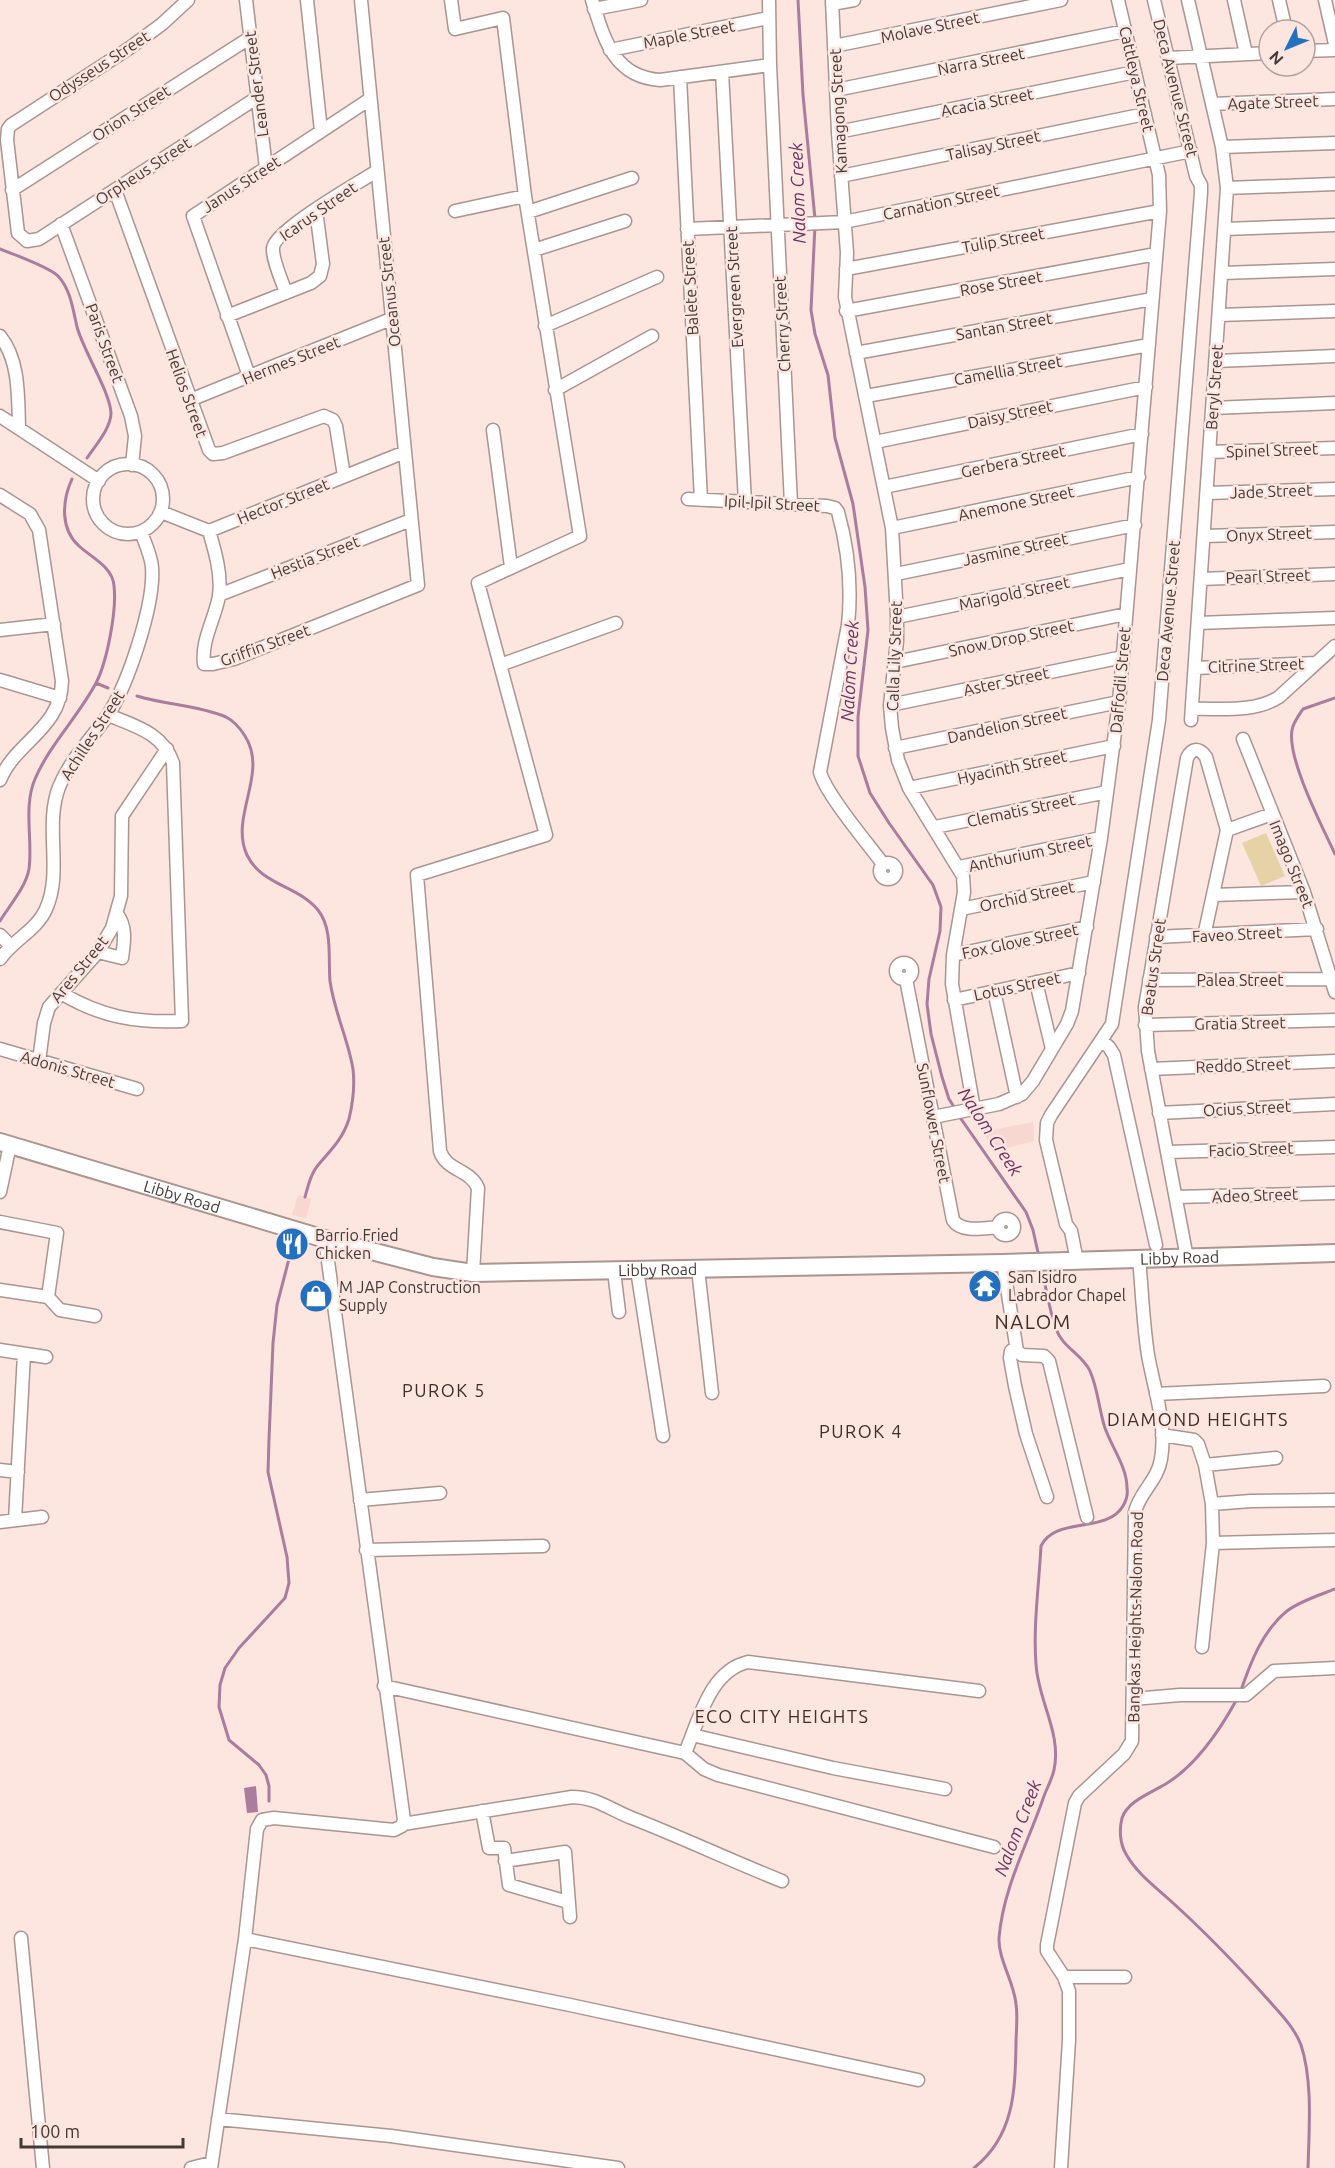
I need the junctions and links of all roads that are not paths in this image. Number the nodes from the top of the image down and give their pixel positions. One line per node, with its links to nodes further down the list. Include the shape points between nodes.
1 (188, 0): 53 (street, Odysseus Street, via 149,34 8,129)
2 (246, 0): 21 (street, Leander Street)
3 (306, 0): 41 (street)
4 (361, 0): 37 (street, Oceanus Street)
5 (451, 0): 55 (street, via 455,29 503,18)
6 (641, 0): 17 (street)
7 (769, 0): 18 (street, Cherry Street)
8 (854, 0): 16 (street)
9 (1061, 0): 23 (street, Molave Street)
10 (1118, 0): 20 (street, Cattleya Street)
11 (1154, 0): 30 (street, Deca Avenue Street)
12 (1188, 0): 29 (street, Beryl Street)
13 (1234, 0): 27 (street)
14 (1279, 0): 19 (street)
15 (1325, 0): 22 (street)
16 (832, 2): 23 (street, Kamagong Street)
17 (593, 4): 24 (street)
18 (768, 18): 24 (street, Maple Street); 31 (street, Cherry Street)
19 (1283, 18)
20 (1125, 31): 33 (street, Cattleya Street); 35 (street, Narra Street)
21 (251, 37): 36 (street, Leander Street); 53 (street, Orion Street)
22 (1335, 44)
23 (834, 46): 35 (street, Kamagong Street)
24 (610, 50): 34 (street, via 626,69 638,75 660,80)
25 (1335, 50): 26 (street)
26 (1317, 51)
27 (1246, 54): 28 (street); 29 (street)
28 (1257, 54)
29 (1201, 56): 30 (street); 39 (street, Beryl Street)
30 (1168, 58): 45 (street, Deca Avenue Street)
31 (770, 66): 32 (street); 64 (street, Cherry Street)
32 (723, 72): 34 (street); 65 (street, Evergreen Street)
33 (1135, 72): 40 (street, Cattleya Street); 42 (street, Acacia Street)
34 (680, 77): 66 (street, Balete Street)
35 (836, 90): 42 (street, Kamagong Street)
36 (258, 96): 47 (street, Leander Street); 54 (street, Orpheus Street)
37 (370, 99): 41 (street, Janus Street); 48 (street, Oceanus Street)
38 (1335, 99): 39 (street, Agate Street)
39 (1212, 104): 44 (street, Beryl Street)
40 (1145, 114): 46 (street, Cattleya Street); 49 (street, Talisay Street)
41 (321, 131): 47 (street, Janus Street)
42 (838, 132): 49 (street, Kamagong Street)
43 (1335, 142): 44 (street)
44 (1222, 147): 52 (street, Beryl Street)
45 (1191, 151): 46 (street, Carnation Street); 184 (street, Deca Avenue Street, via 1196,176 1192,185 1190,279 1152,745)
46 (1155, 158): 58 (street, Daffodil Street); 61 (street, Carnation Street)
47 (266, 168): 79 (street, Janus Street, via 193,216)
48 (377, 171): 56 (street, Icarus Street); 80 (street, Oceanus Street)
49 (841, 176): 61 (street, Kamagong Street)
50 (632, 178): 59 (street)
51 (1335, 184): 52 (street)
52 (1227, 188): 67 (street, Beryl Street)
53 (12, 190): 62 (street, Orpheus Street, via 18,233 27,241 39,239)
54 (115, 190): 62 (street, Orpheus Street); 92 (street, Helios Street)
55 (525, 196): 57 (street); 59 (street)
56 (316, 210): 74 (street, via 323,264 320,276); 74 (street, Icarus Street, via 275,241 273,251)
57 (455, 211)
58 (1160, 211): 69 (street, Daffodil Street); 70 (street, Tulip Street)
59 (528, 212): 68 (street)
60 (625, 221): 68 (street)
61 (844, 222): 64 (street, Carnation Street); 70 (street, Calla Lily Street)
62 (61, 224): 103 (street, Paris Street, via 131,416 135,436)
63 (1335, 225): 67 (street)
64 (778, 226): 65 (street, Carnation Street); 113 (street, Cherry Street)
65 (731, 228): 66 (street, Carnation Street); 112 (street, Evergreen Street)
66 (687, 229): 111 (street, Balete Street)
67 (1225, 229): 72 (street, Beryl Street)
68 (534, 250): 81 (street)
69 (1156, 254): 75 (street, Daffodil Street); 77 (street, Rose Street)
70 (846, 269): 77 (street, Calla Lily Street)
71 (1335, 269): 72 (street)
72 (1222, 273): 78 (street, Beryl Street)
73 (657, 277): 81 (street)
74 (286, 293): 79 (street)
75 (1152, 299): 84 (street, Daffodil Street); 85 (street, Santan Street)
76 (1335, 310): 78 (street)
77 (846, 311): 85 (street, Calla Lily Street)
78 (1219, 315): 87 (street, Beryl Street)
79 (227, 316): 88 (street, Janus Street)
80 (391, 320): 88 (street, Hermes Street); 101 (street, Oceanus Street)
81 (544, 326): 90 (street)
82 (0, 336): 96 (street, via 15,373)
83 (652, 336): 90 (street)
84 (1149, 345): 89 (street, Daffodil Street); 91 (street, Camellia Street)
85 (856, 353): 91 (street, Calla Lily Street)
86 (1335, 356): 87 (street)
87 (1216, 361): 94 (street, Beryl Street)
88 (249, 376): 92 (street, Hermes Street)
89 (1146, 387): 98 (street, Daffodil Street); 99 (street, Daisy Street)
90 (555, 390): 122 (street, via 580,536)
91 (866, 396): 99 (street, Calla Lily Street)
92 (190, 400): 104 (street, Helios Street, via 213,454 329,417 336,426)
93 (1335, 403): 94 (street)
94 (1213, 408): 102 (street, Beryl Street)
95 (0, 416): 96 (street)
96 (19, 428): 106 (street)
97 (494, 430): 122 (street)
98 (1142, 434): 105 (street, Daffodil Street); 107 (street, Gerbera Street)
99 (875, 442): 107 (street, Calla Lily Street)
100 (1335, 448): 102 (street, Spinel Street)
101 (405, 452): 104 (street, Hector Street); 115 (street, Oceanus Street)
102 (1209, 452): 109 (street, Beryl Street)
103 (132, 465): 106 (street, via 110,470); 114 (street, via 156,478 163,498)
104 (344, 476): 118 (street, Hector Street)
105 (1139, 477): 116 (street, Daffodil Street); 117 (street, Anemone Street)
106 (99, 481): 119 (street, via 93,502 101,522 120,533)
107 (884, 488): 117 (street, Calla Lily Street)
108 (1335, 489): 109 (street, Jade Street)
109 (1207, 493): 121 (street, Beryl Street)
110 (0, 495): 134 (street, via 30,514 37,524)
111 (695, 499): 112 (street, Ipil-Ipil Street)
112 (745, 502): 113 (street, Ipil-Ipil Street)
113 (791, 504): 158 (street, Ipil-Ipil Street, via 832,506 838,512 850,580 850,604 820,772)
114 (161, 512): 118 (street); 119 (street)
115 (411, 520): 127 (street, Oceanus Street); 128 (street, Hestia Street)
116 (1135, 525): 123 (street, Daffodil Street); 124 (street, Jasmine Street)
117 (892, 528): 124 (street, Calla Lily Street)
118 (209, 531): 128 (street, Griffin Street)
119 (141, 532): 146 (street, Achilles Street, via 152,568 150,597 125,684)
120 (1335, 532): 121 (street, Onyx Street)
121 (1204, 536): 126 (street, Beryl Street)
122 (510, 567): 140 (street, via 478,582)
123 (1130, 569): 129 (street, Daffodil Street); 130 (street, Marigold Street)
124 (896, 574): 130 (street, Calla Lily Street)
125 (1335, 574): 126 (street, Pearl Street)
126 (1201, 579): 133 (street, Beryl Street)
127 (418, 585): 128 (street, Griffin Street, via 234,659 204,664 204,646)
128 (219, 595)
129 (1126, 614): 137 (street, Daffodil Street); 138 (street, Snow Drop Street)
130 (897, 617): 138 (street, Calla Lily Street)
131 (1335, 618): 133 (street)
132 (616, 623): 140 (street)
133 (1198, 623): 141 (street, Beryl Street)
134 (54, 624): 135 (street); 143 (street, via 62,675)
135 (0, 630)
136 (1335, 646): 139 (street)
137 (1123, 657): 144 (street, Daffodil Street); 145 (street, Aster Street)
138 (895, 662): 145 (street, Calla Lily Street)
139 (1316, 663): 141 (street, Citrine Street); 141 (street, Beryl Street, via 1269,703 1191,714)
140 (500, 665): 214 (street, via 546,835 417,875 440,1152 446,1162 469,1176 478,1188)
141 (1195, 668)
142 (0, 680): 143 (street)
143 (60, 698): 151 (street, via 46,725)
144 (1119, 702): 148 (street, Daffodil Street); 149 (street, Dandelion Street)
145 (890, 705): 149 (street, Calla Lily Street)
146 (108, 715): 150 (street, via 146,730); 170 (street, Achilles Street, via 66,771 56,794 51,895 46,909 40,920)
147 (1243, 739): 154 (street, Imago Street)
148 (1114, 746): 152 (street, Hyacinth Street); 153 (street, Daffodil Street)
149 (896, 748): 152 (street, Calla Lily Street)
150 (167, 749): 164 (street, Ares Street, via 122,816); 180 (street, via 174,775 182,1022 129,1020)
151 (0, 780)
152 (909, 788): 155 (street, Calla Lily Street)
153 (1107, 792): 155 (street, Clematis Street); 157 (street, Daffodil Street)
154 (1272, 814): 156 (street); 161 (street, Imago Street)
155 (935, 828): 159 (street, Calla Lily Street)
156 (1227, 830): 162 (street); 169 (street, Beatus Street, via 1206,757 1194,749 1187,759)
157 (1101, 838): 159 (street, Anthurium Street); 160 (street, Daffodil Street)
158 (883, 864)
159 (959, 867): 163 (street, Calla Lily Street, via 964,884)
160 (1094, 882): 163 (street, Orchid Street); 165 (street, Daffodil Street)
161 (1304, 892): 162 (street); 166 (street, Imago Street)
162 (1213, 895): 168 (street)
163 (961, 909): 172 (street, Calla Lily Street)
164 (117, 914): 171 (street, Ares Street); 171 (street, via 124,930 122,958)
165 (1087, 927): 172 (street, Fox Glove Street); 174 (street, Daffodil Street)
166 (1317, 930): 168 (street, Faveo Street); 178 (street, Imago Street)
167 (0, 935): 170 (street)
168 (1204, 936): 169 (street, Faveo Street)
169 (1156, 937): 176 (street, Beatus Street)
170 (11, 946): 173 (street, Achilles Street)
171 (98, 952): 180 (street, Ares Street)
172 (953, 955): 181 (street, Calla Lily Street)
173 (0, 959)
174 (1079, 973): 177 (street, Lotus Street); 185 (street, Daffodil Street, via 1072,1011)
175 (906, 979): 195 (street, Sunflower Street)
176 (1149, 980): 178 (street, Palea Street); 183 (street, Beatus Street)
177 (1036, 982): 179 (street, Lotus Street); 185 (street)
178 (1333, 986)
179 (994, 991): 181 (street, Lotus Street); 191 (street)
180 (61, 993): 187 (street, Ares Street, via 45,1014)
181 (954, 1000): 193 (street, Calla Lily Street)
182 (1335, 1020): 183 (street, Gratia Street)
183 (1145, 1025): 189 (street, Beatus Street)
184 (1102, 1041): 205 (street, via 1114,1055); 209 (street, Deca Avenue Street, via 1051,1115 1045,1131 1066,1224 1071,1231)
185 (1052, 1048): 191 (street, Daffodil Street, via 1029,1087)
186 (0, 1049): 187 (street, Adonis Street)
187 (39, 1060): 190 (street, Adonis Street)
188 (1335, 1061): 189 (street, Reddo Street)
189 (1151, 1068): 194 (street, Beatus Street)
190 (137, 1089)
191 (1017, 1097): 193 (street)
192 (1335, 1104): 194 (street, Ocius Street)
193 (974, 1109): 195 (street)
194 (1160, 1113): 198 (street, Beatus Street)
195 (933, 1117): 203 (street, Sunflower Street, via 954,1223 962,1228)
196 (5, 1144): 199 (street); 204 (main road, Libby Road)
197 (1335, 1147): 198 (street, Facio Street)
198 (1167, 1152): 201 (street, Beatus Street)
199 (0, 1192)
200 (1335, 1193): 201 (street, Adeo Street)
201 (1176, 1197): 208 (street, Beatus Street)
202 (0, 1222): 216 (street, via 57,1233)
203 (998, 1227)
204 (325, 1239): 214 (main road, Libby Road, via 433,1267); 234 (street)
205 (1156, 1245)
206 (1335, 1253): 208 (main road, Libby Road)
207 (1139, 1258): 208 (main road, Libby Road); 209 (main road, Libby Road); 225 (street, Bangkas Heights-Nalom Road)
208 (1187, 1258)
209 (1074, 1261): 210 (main road, Libby Road)
210 (1010, 1263): 211 (main road, Libby Road); 219 (street)
211 (698, 1269): 212 (main road, Libby Road); 224 (street)
212 (637, 1270): 213 (main road, Libby Road); 227 (street)
213 (614, 1271): 214 (main road, Libby Road); 217 (street)
214 (473, 1273)
215 (0, 1290): 216 (street)
216 (48, 1297): 218 (street, via 60,1310)
217 (619, 1312)
218 (94, 1316)
219 (1016, 1347): 233 (street, via 1010,1352 1015,1386); 237 (street, via 1020,1354 1044,1356 1049,1361)
220 (0, 1350): 221 (street)
221 (24, 1354): 222 (street); 231 (street)
222 (46, 1357)
223 (1324, 1386): 225 (street)
224 (712, 1393)
225 (1156, 1394): 226 (street, Bangkas Heights-Nalom Road)
226 (1162, 1435): 229 (street, via 1194,1440); 249 (street, Bangkas Heights-Nalom Road, via 1158,1470 1135,1512)
227 (663, 1436)
228 (1276, 1458): 229 (street)
229 (1205, 1465): 236 (street)
230 (0, 1470): 231 (street)
231 (18, 1472): 239 (street)
232 (440, 1493): 234 (street)
233 (1047, 1497)
234 (360, 1500): 244 (street)
235 (1335, 1500): 236 (street)
236 (1212, 1504): 242 (street)
237 (1087, 1517)
238 (42, 1518): 239 (street)
239 (15, 1521): 240 (street)
240 (0, 1522)
241 (1335, 1540): 242 (street)
242 (1214, 1543): 245 (street)
243 (543, 1546): 244 (street)
244 (366, 1550): 247 (street)
245 (1202, 1647)
246 (1335, 1668): 249 (street, via 1274,1671 1246,1695)
247 (384, 1686): 251 (street); 254 (street)
248 (980, 1691): 250 (street, via 748,1662 730,1670 718,1682)
249 (1133, 1699): 262 (street, Bangkas Heights-Nalom Road, via 1129,1746 1079,1796 1074,1809 1047,1945)
250 (692, 1735): 251 (street); 252 (street)
251 (685, 1753): 255 (street, via 718,1775)
252 (945, 1789)
253 (482, 1811): 254 (street); 256 (street, via 489,1848 504,1848); 257 (street, via 572,1797 591,1798)
254 (403, 1824): 261 (street, via 389,1830 274,1818 262,1821 255,1844)
255 (994, 1847)
256 (505, 1861): 258 (street, via 509,1886); 258 (street, via 565,1852)
257 (782, 1881)
258 (568, 1902): 259 (street)
259 (570, 1917)
260 (21, 1938): 267 (street)
261 (245, 1939): 264 (street); 265 (street)
262 (1064, 1977): 263 (street); 270 (street, Bangkas Heights-Nalom Road, via 1069,1991 1069,2040)
263 (1125, 1977)
264 (918, 2080)
265 (218, 2119): 266 (street); 269 (street, via 391,2136)
266 (211, 2166): 268 (street)
267 (43, 2168)
268 (191, 2168)
269 (618, 2168)
270 (1061, 2168)

